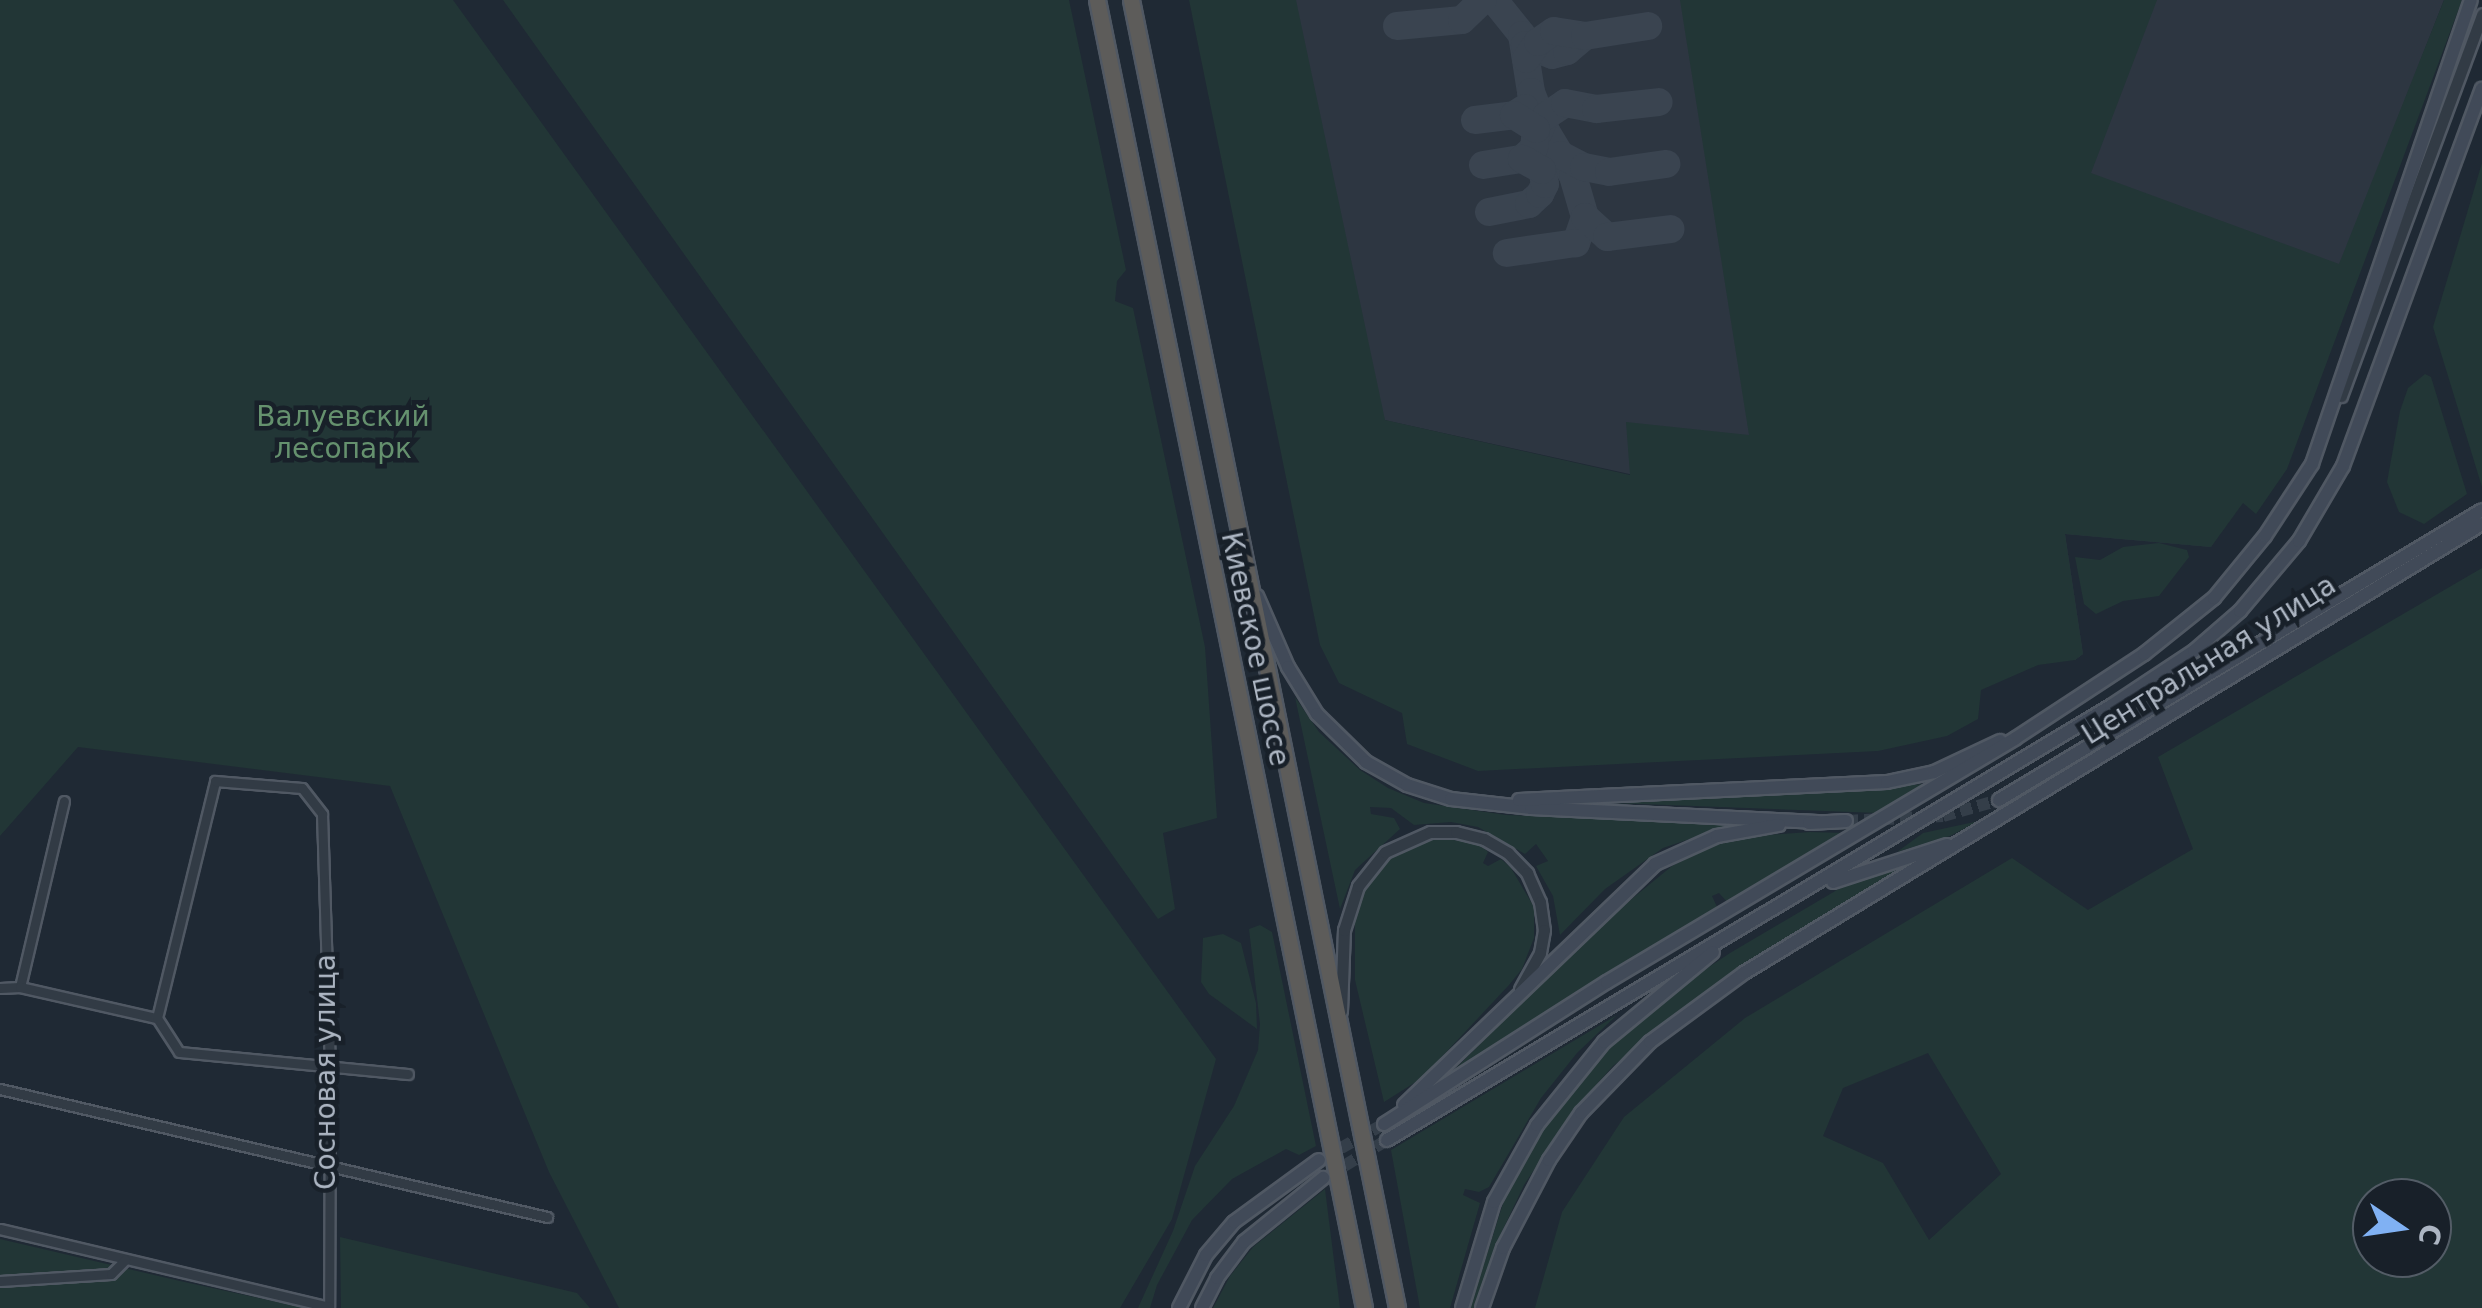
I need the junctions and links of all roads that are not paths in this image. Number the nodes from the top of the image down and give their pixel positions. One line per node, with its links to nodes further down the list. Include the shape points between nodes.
1 (1098, 0): 38 (highway, Киевское шоссе)
2 (1131, 0): 9 (highway, Киевское шоссе)
3 (2472, 0): 6 (main road)
4 (2482, 14): 6 (street)
5 (2482, 89): 17 (main road, via 2351,448 2316,516 2273,574 2172,667)
6 (2312, 464): 10 (main road, via 2214,598 2144,654)
7 (2482, 510): 11 (main road, Центральная улица)
8 (2482, 524): 16 (main road, Центральная улица)
9 (1245, 570): 13 (main road, via 1300,690 1332,732 1397,780); 23 (highway, Киевское шоссе)
10 (2031, 728): 13 (main road, via 1942,769 1887,782); 21 (main road, via 1606,982 1384,1124)
11 (1999, 800)
12 (64, 801): 20 (street)
13 (1472, 802): 15 (main road)
14 (1846, 821): 15 (main road)
15 (1818, 822): 21 (main road, via 1736,831 1655,864)
16 (1964, 840): 17 (main road); 41 (main road, via 1744,973 1616,1074 1548,1160 1502,1248)
17 (1799, 895): 18 (main road)
18 (1741, 928): 27 (main road); 40 (main road, via 1625,1022 1544,1115 1494,1202)
19 (0, 988): 20 (street)
20 (20, 988): 22 (street)
21 (1517, 994): 23 (street, via 1544,934 1533,884 1518,862 1489,841 1430,832 1384,852 1358,886 1344,930)
22 (157, 1018): 24 (street, via 179,1052); 24 (street, Сосновая улица, via 215,781 302,788 322,814)
23 (1341, 1026): 39 (highway, Киевское шоссе)
24 (330, 1068): 25 (street); 29 (street, Сосновая улица)
25 (408, 1074)
26 (0, 1088): 29 (street)
27 (1387, 1140)
28 (1319, 1160): 36 (main road, via 1234,1222 1206,1255)
29 (326, 1162): 31 (street); 35 (street, Сосновая улица)
30 (1323, 1178): 37 (main road, via 1244,1242)
31 (547, 1216)
32 (0, 1229): 33 (street)
33 (125, 1260): 34 (street, via 111,1274); 35 (street)
34 (0, 1281)
35 (329, 1307)
36 (1179, 1308)
37 (1202, 1308)
38 (1364, 1308)
39 (1397, 1308)
40 (1462, 1308)
41 (1482, 1308)

